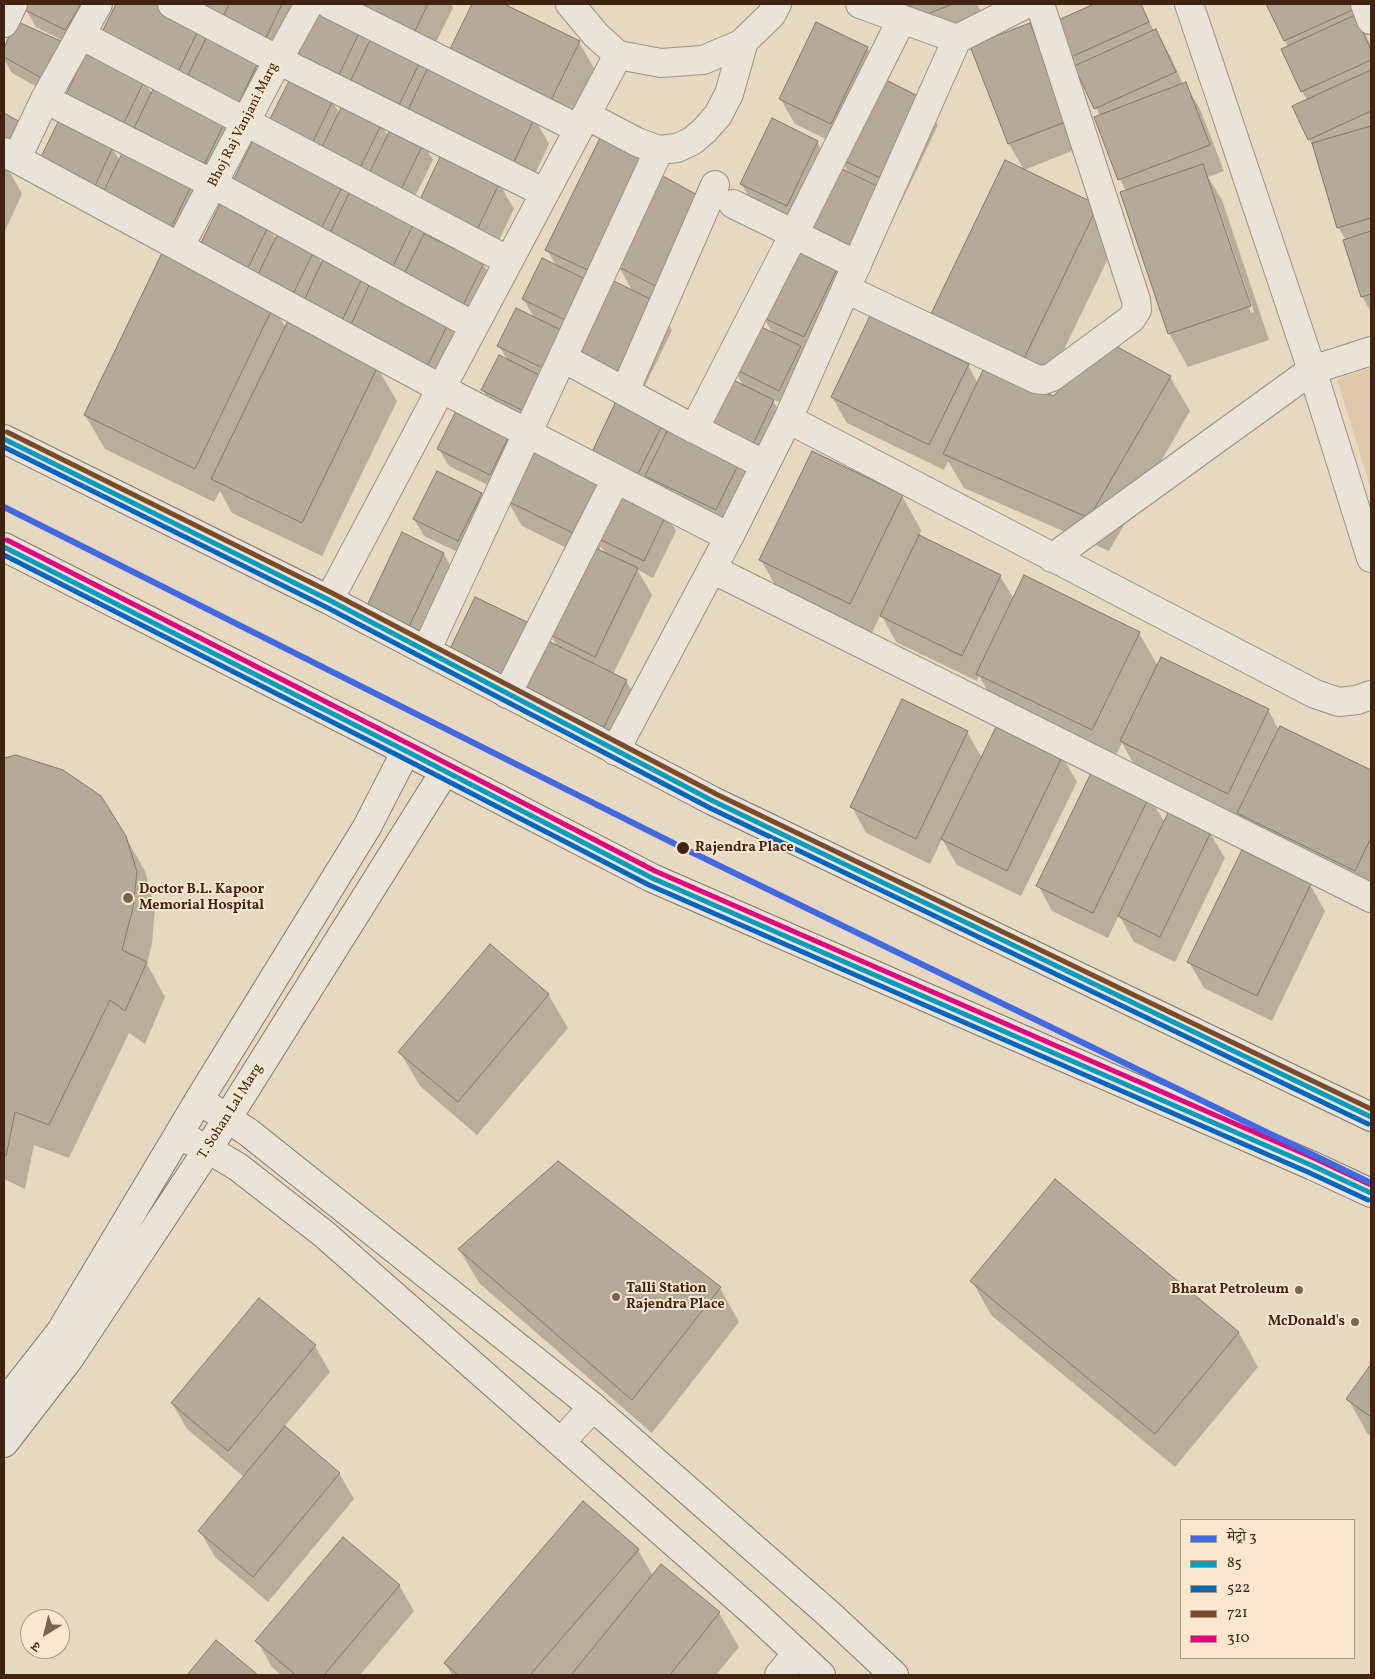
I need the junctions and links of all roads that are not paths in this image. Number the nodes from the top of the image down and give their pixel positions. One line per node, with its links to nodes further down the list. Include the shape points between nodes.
1 (13, 4): 15 (street)
2 (98, 4): 16 (street)
3 (172, 4): 20 (street)
4 (309, 4): 20 (street, Bhoj Raj Vanjani Marg)
5 (329, 4): 23 (street)
6 (570, 4): 19 (street)
7 (777, 4): 18 (street, via 771,16)
8 (860, 4): 13 (street)
9 (1026, 4): 17 (street)
10 (1040, 4): 31 (street, via 1136,300 1137,310 1131,319 1052,377 1036,379)
11 (1189, 4): 35 (street)
12 (1365, 4): 14 (street)
13 (902, 19): 17 (street); 28 (street)
14 (1371, 20)
15 (4, 23)
16 (81, 35): 21 (street); 22 (street)
17 (957, 39): 31 (street)
18 (744, 42): 19 (street, via 703,60 661,63); 24 (street, via 729,94 718,115 692,141 677,148)
19 (618, 55): 23 (street)
20 (278, 60): 22 (street, Bhoj Raj Vanjani Marg); 27 (street)
21 (45, 99): 25 (street); 26 (street)
22 (245, 122): 26 (street, Bhoj Raj Vanjani Marg); 30 (street)
23 (582, 122): 24 (street); 27 (street)
24 (659, 150): 34 (street)
25 (10, 155): 29 (street)
26 (214, 184): 29 (street, Bhoj Raj Vanjani Marg); 32 (street)
27 (545, 193): 30 (street)
28 (794, 234): 31 (street); 37 (street, via 724,195); 39 (street)
29 (180, 246): 36 (street)
30 (508, 261): 32 (street)
31 (851, 277): 38 (street)
32 (474, 326): 36 (street)
33 (1371, 351): 35 (street)
34 (563, 358): 37 (street); 40 (street)
35 (1312, 370): 46 (street); 47 (street)
36 (440, 388): 40 (street); 49 (street)
37 (625, 391): 39 (street)
38 (788, 419): 42 (street); 46 (street)
39 (694, 429): 42 (street)
40 (528, 434): 43 (street); 50 (street)
41 (4, 439): 49 (street)
42 (765, 465): 44 (street)
43 (616, 479): 44 (street); 51 (street)
44 (729, 538): 48 (street)
45 (4, 547): 53 (street)
46 (1052, 558): 52 (street, via 1315,694 1339,702)
47 (1371, 558)
48 (712, 569): 54 (street); 56 (street)
49 (329, 600): 50 (street)
50 (426, 650): 51 (street)
51 (507, 694): 54 (street)
52 (1371, 695)
53 (406, 751): 55 (street); 57 (street, via 368,827)
54 (616, 751): 58 (street)
55 (445, 771): 59 (street, T. Sohan Lal Marg); 62 (street, via 652,878)
56 (1371, 898)
57 (199, 1100): 59 (street); 60 (street)
58 (1371, 1117)
59 (228, 1119): 61 (street, T. Sohan Lal Marg); 64 (street)
60 (178, 1135): 61 (street); 63 (street, via 61,1331)
61 (208, 1150): 65 (street, via 238,1167 324,1234); 66 (street, T. Sohan Lal Marg, via 69,1359)
62 (1371, 1193)
63 (4, 1404)
64 (593, 1407): 65 (street); 70 (street)
65 (562, 1442): 67 (street)
66 (4, 1443)
67 (797, 1653): 68 (street); 69 (street)
68 (779, 1675)
69 (821, 1675)
70 (894, 1675)

